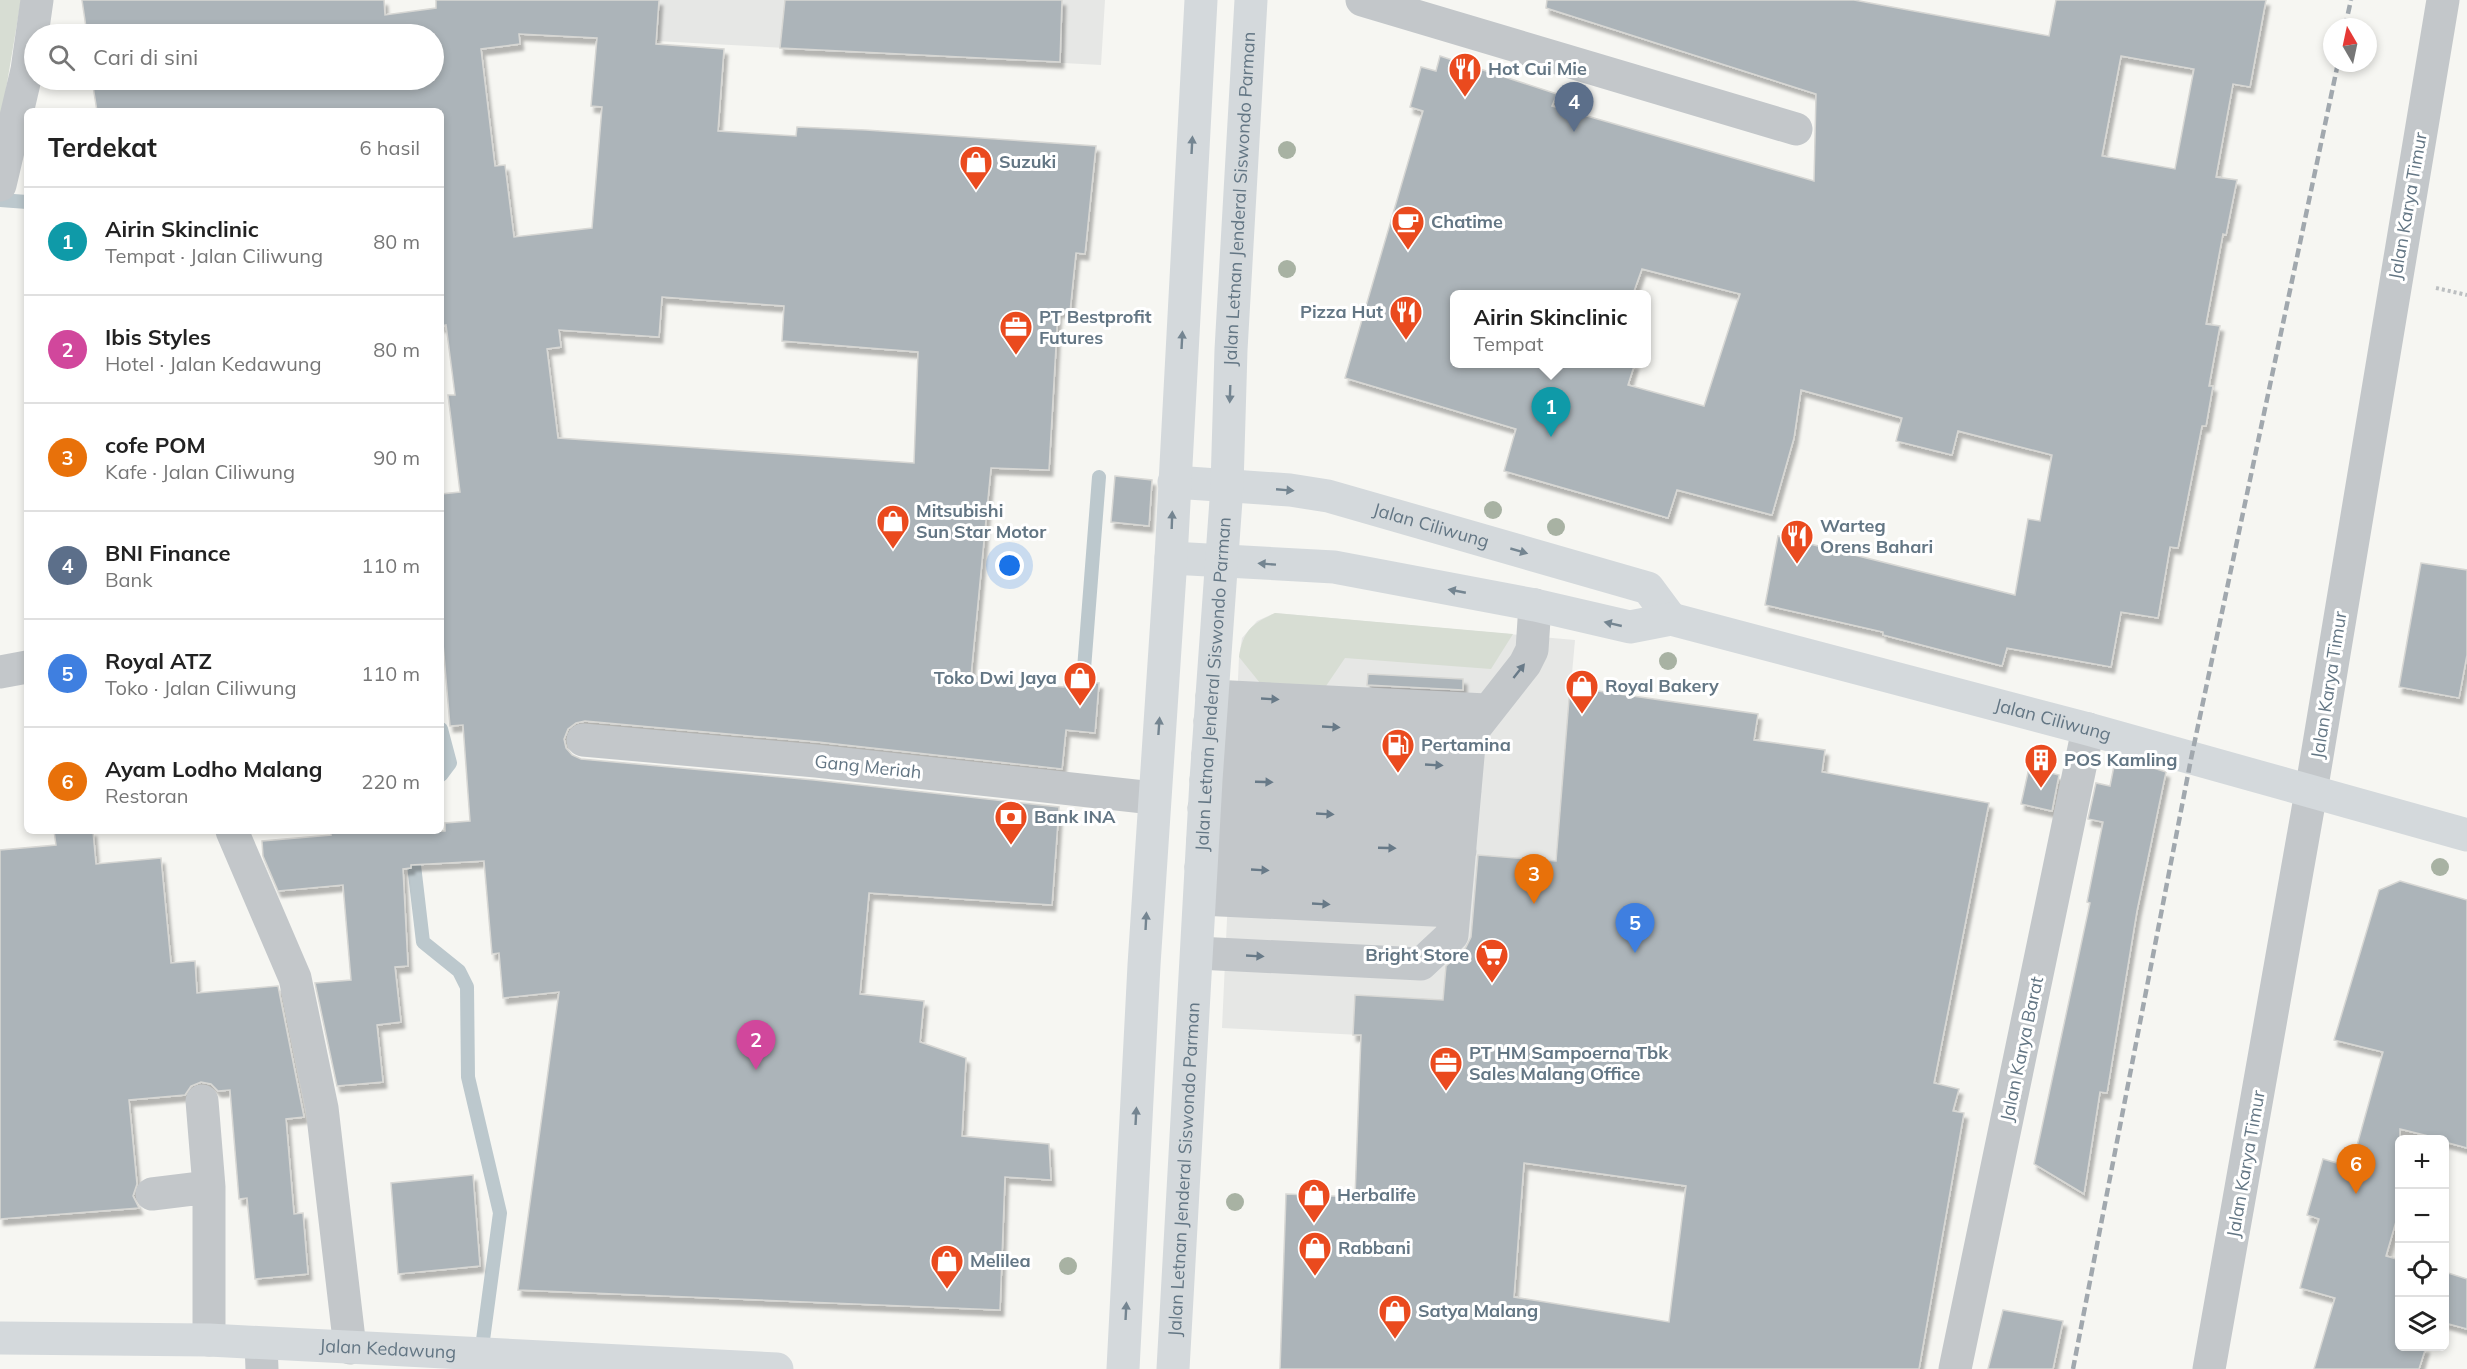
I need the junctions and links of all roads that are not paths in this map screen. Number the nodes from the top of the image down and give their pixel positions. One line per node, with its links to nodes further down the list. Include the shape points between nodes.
1 (37, 0): 6 (street)
2 (1201, 0): 10 (main road, one-way to 2)
3 (1251, 0): 11 (main road, Jalan Letnan Jenderal Siswondo Parman, one-way to 11)
4 (1362, 0): 8 (street)
5 (2443, 0): 23 (street, Jalan Karya Timur)
6 (35, 24)
7 (26, 90): 9 (street)
8 (1796, 129)
9 (0, 185)
10 (1174, 482): 11 (main road, Jalan Ciliwung); 12 (main road, one-way to 10)
11 (1227, 486): 13 (main road, Jalan Letnan Jenderal Siswondo Parman); 15 (main road, Jalan Ciliwung, one-way to 15, via 1328,496 1648,588)
12 (1171, 558): 13 (main road, Jalan Ciliwung); 24 (main road, one-way to 12)
13 (1222, 561): 14 (main road, Jalan Ciliwung, one-way to 13, via 1334,567); 18 (main road, Jalan Letnan Jenderal Siswondo Parman)
14 (1535, 605): 15 (main road, Jalan Ciliwung, one-way to 14, via 1630,627); 19 (street, one-way to 14, via 1532,650)
15 (1671, 620): 20 (main road, Jalan Ciliwung)
16 (24, 668): 17 (street)
17 (0, 672)
18 (1211, 709): 19 (street, one-way to 19); 22 (main road, Jalan Letnan Jenderal Siswondo Parman)
19 (1478, 722): 27 (street)
20 (2088, 729): 23 (main road, Jalan Ciliwung); 41 (street, Jalan Karya Barat)
21 (583, 740): 24 (street, Gang Meriah)
22 (1206, 780): 27 (street, one-way to 27); 27 (street, one-way to 27); 28 (main road, Jalan Letnan Jenderal Siswondo Parman)
23 (2311, 792): 26 (main road, Jalan Ciliwung); 42 (street, Jalan Karya Timur)
24 (1154, 798): 39 (main road, one-way to 24)
25 (233, 834): 35 (street, via 296,978 322,1108)
26 (2467, 835)
27 (1461, 837): 28 (street, one-way to 27); 28 (street, one-way to 27); 29 (street, one-way to 27, via 1421,964 1452,935)
28 (1201, 869): 29 (main road, Jalan Letnan Jenderal Siswondo Parman)
29 (1197, 953): 40 (main road, Jalan Letnan Jenderal Siswondo Parman)
30 (202, 1101): 31 (street)
31 (209, 1188): 32 (street); 34 (street)
32 (152, 1194)
33 (0, 1338): 34 (main road, Jalan Kedawung)
34 (209, 1340): 36 (main road, Jalan Kedawung)
35 (350, 1348): 36 (main road, Jalan Kedawung); 37 (main road, Jalan Kedawung)
36 (261, 1357)
37 (404, 1360): 38 (main road, Jalan Kedawung, via 458,1353)
38 (777, 1369)
39 (1124, 1369)
40 (1173, 1369)
41 (1955, 1369)
42 (2209, 1369)

